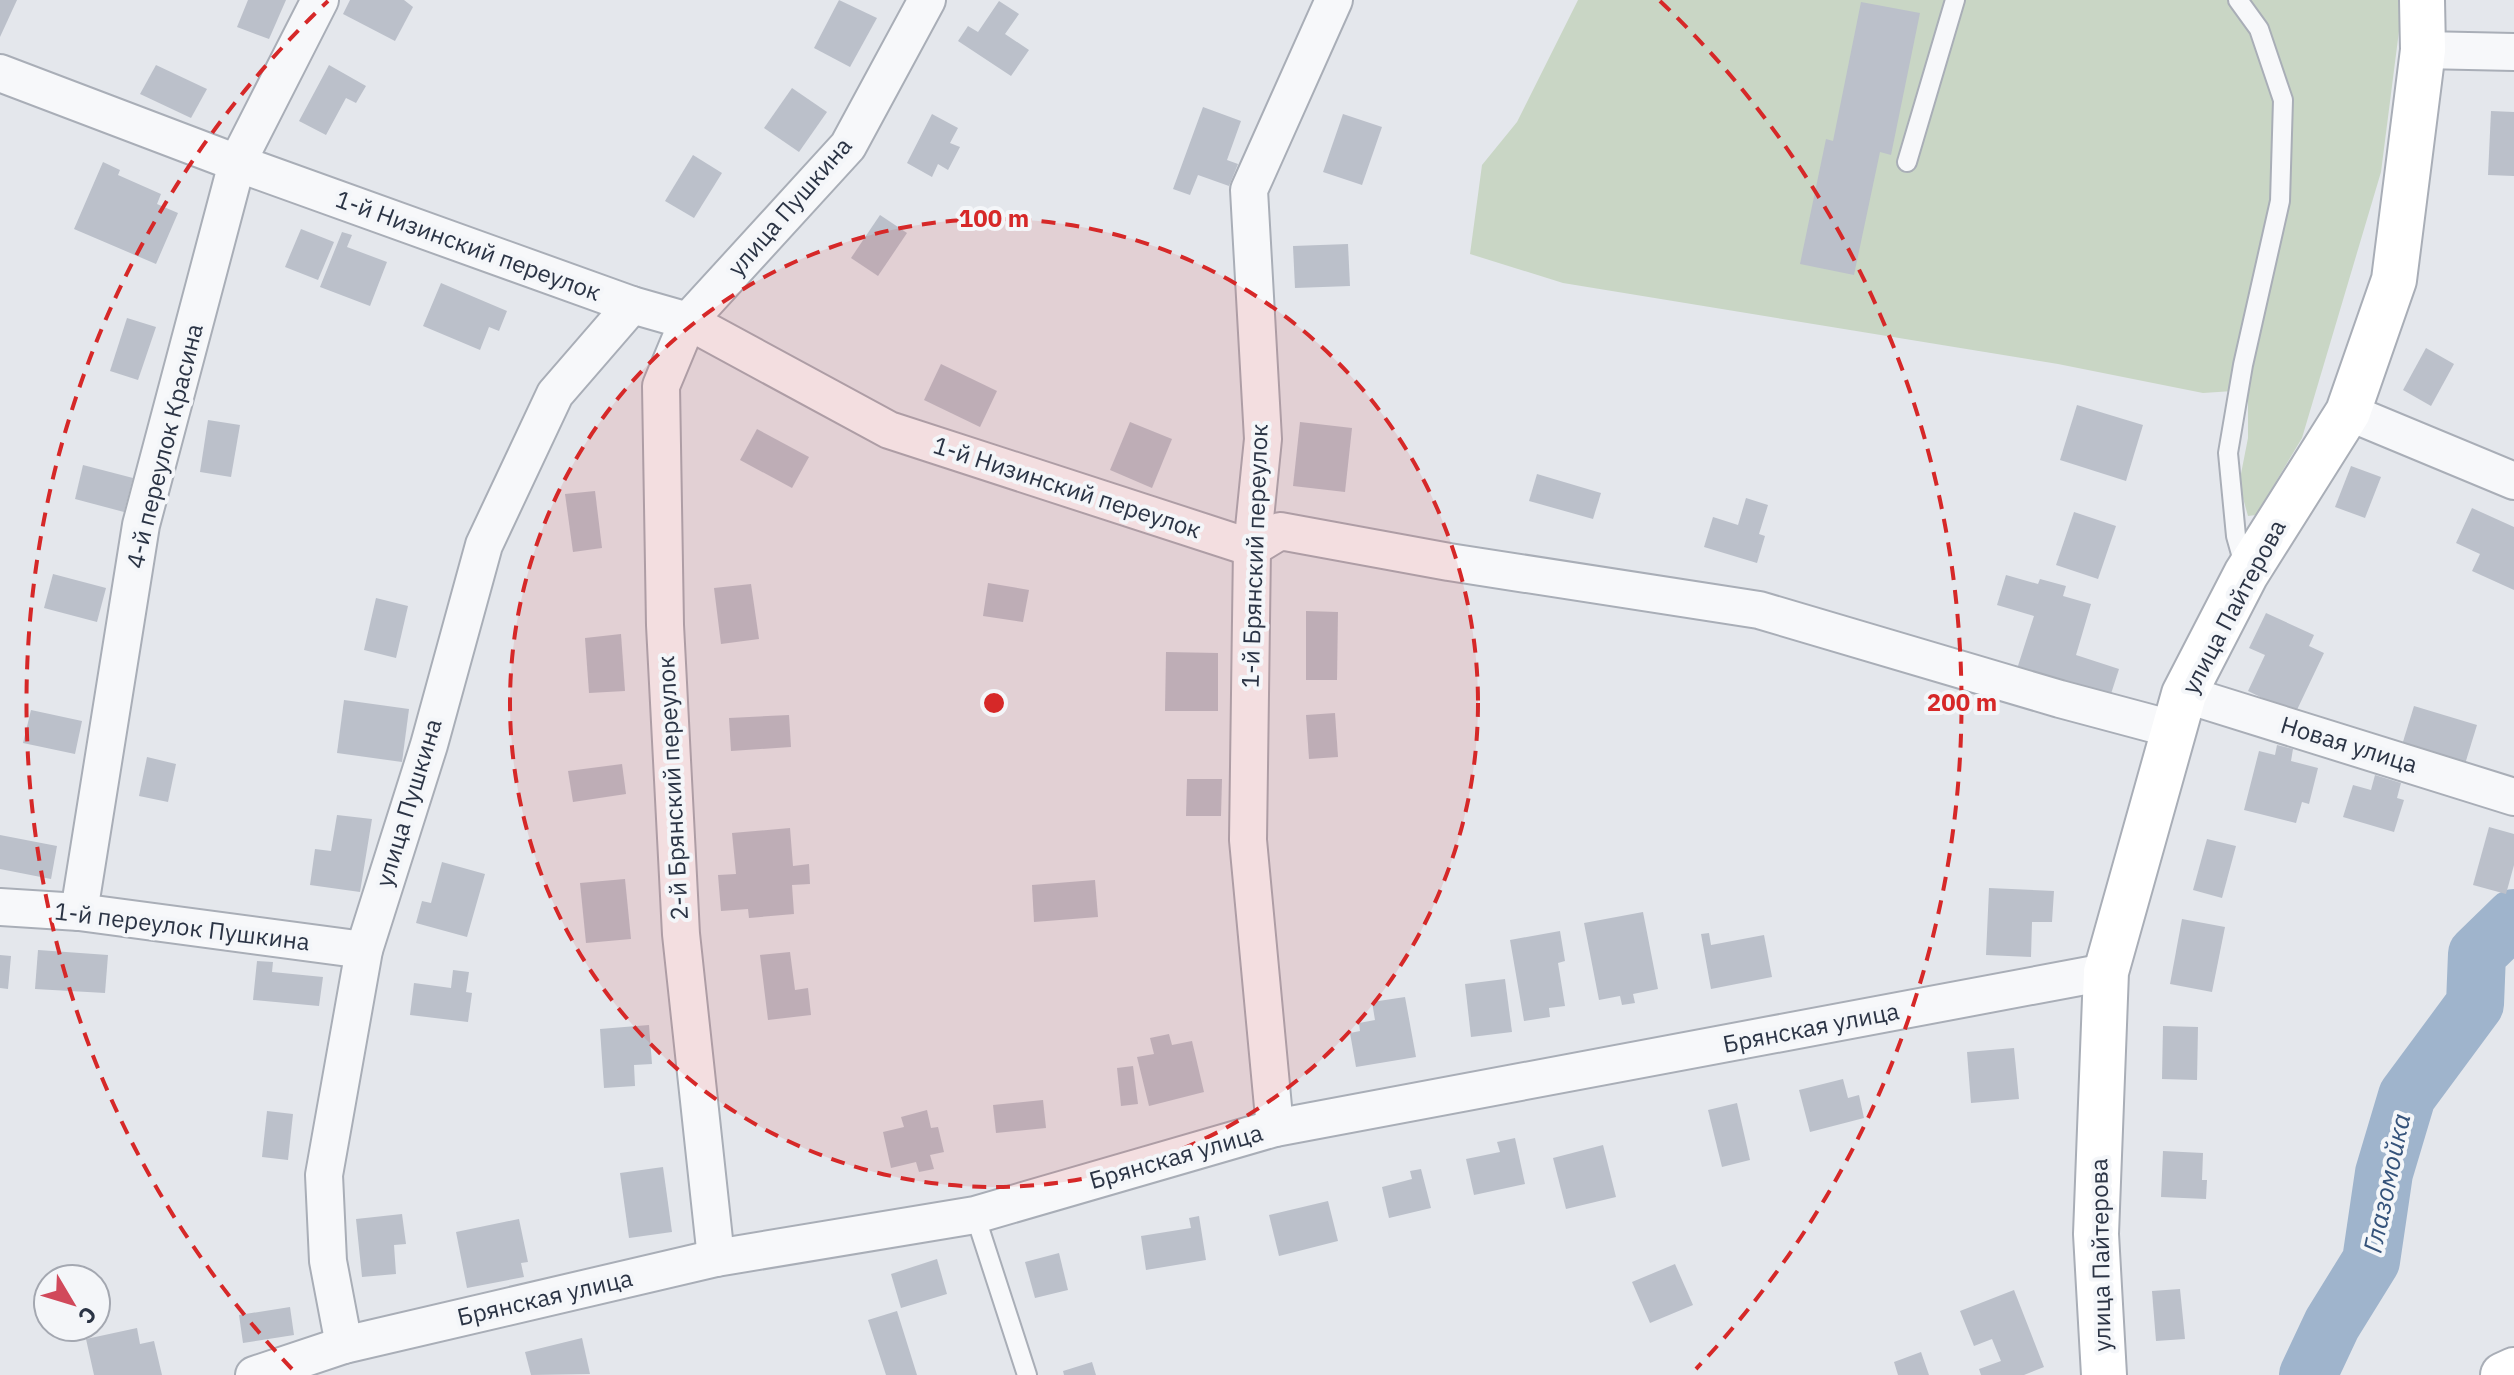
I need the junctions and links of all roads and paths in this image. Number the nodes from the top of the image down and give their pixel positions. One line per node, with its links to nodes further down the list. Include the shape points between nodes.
1 (320, 0): 11 (street, 4-й переулок Красина)
2 (927, 0): 13 (street, улица Пушкина, via 848,146)
3 (1334, 0): 16 (street, 1-й Брянский переулок, via 1249,190 1263,439)
4 (1955, 0): 10 (lane)
5 (2238, 0): 17 (lane, via 2259,29 2283,100 2280,201 2228,453 2236,536)
6 (2422, 0): 7 (main road, улица Пайтерова)
7 (2423, 50): 8 (street); 14 (main road, улица Пайтерова, via 2394,280)
8 (2514, 52)
9 (0, 73): 11 (street, 1-й Низинский переулок)
10 (1907, 162)
11 (237, 163): 12 (street, 1-й Низинский переулок); 21 (street, 4-й переулок Красина, via 141,525)
12 (632, 305): 13 (street, 1-й Низинский переулок); 22 (street, улица Пушкина, via 555,394 484,545 429,745)
13 (688, 321): 16 (street, 1-й Низинский переулок, via 889,430); 26 (street, 2-й Брянский переулок, via 661,386 665,625 681,934)
14 (2348, 412): 15 (street); 17 (main road, улица Пайтерова)
15 (2514, 481)
16 (1252, 548): 18 (street, via 1280,531 1759,610 2045,695); 24 (street, 1-й Брянский переулок, via 1248,840)
17 (2246, 574): 18 (main road, улица Пайтерова)
18 (2180, 712): 19 (street, Новая улица); 23 (main road, улица Пайтерова)
19 (2514, 797)
20 (0, 907): 21 (street, 1-й переулок Пушкина)
21 (79, 912): 22 (street, 1-й переулок Пушкина)
22 (364, 950): 27 (street, улица Пушкина, via 324,1175 328,1261)
23 (2106, 972): 24 (street, Брянская улица); 29 (main road, улица Пайтерова)
24 (1275, 1128): 25 (street, Брянская улица)
25 (975, 1215): 26 (street, Брянская улица); 31 (lane)
26 (716, 1258): 27 (street, Брянская улица)
27 (344, 1345): 30 (street, Брянская улица)
28 (2514, 1370): 32 (main road)
29 (2096, 1372)
30 (254, 1375)
31 (1027, 1375)
32 (2503, 1375)

